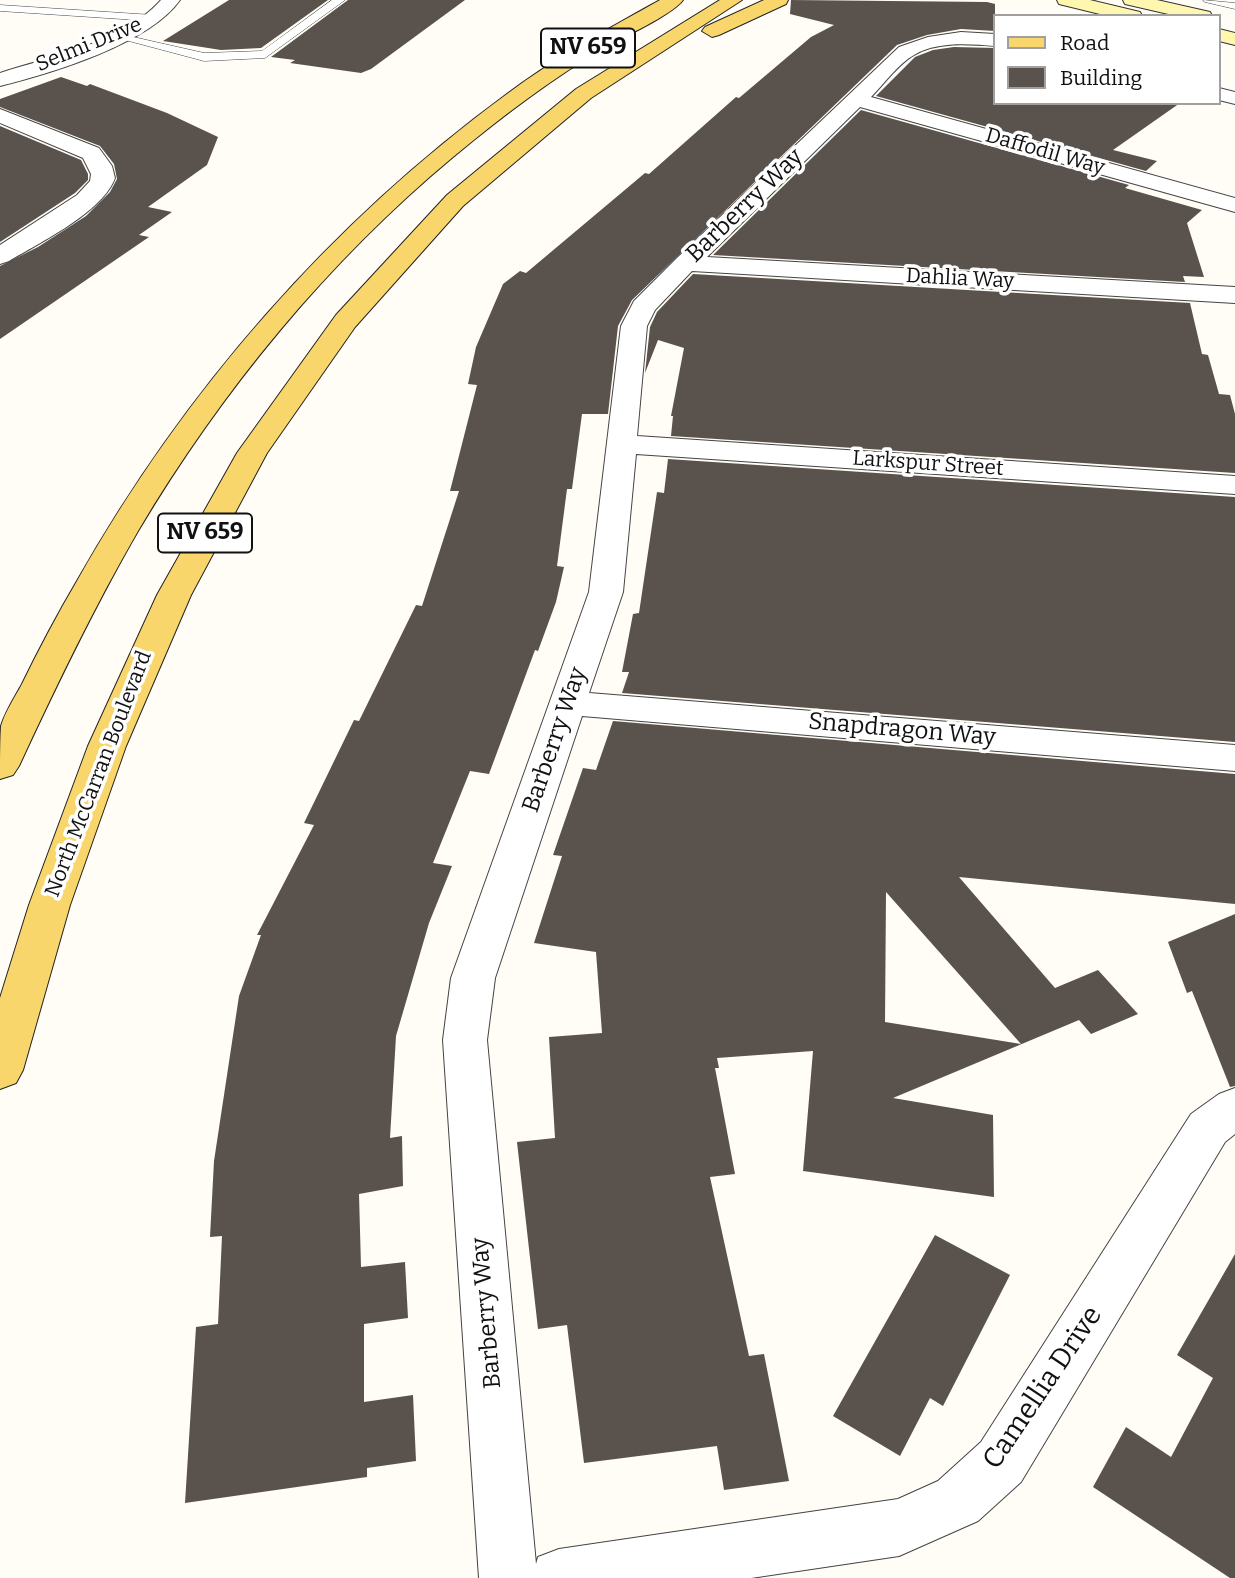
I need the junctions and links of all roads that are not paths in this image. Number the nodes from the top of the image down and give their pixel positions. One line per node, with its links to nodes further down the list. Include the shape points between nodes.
1 (172, 0): 12 (street, Selmi Drive)
2 (339, 0): 13 (lane, via 265,54 204,57)
3 (674, 0): 27 (main road, NV 659, via 568,61 456,141 313,275 236,365 143,496 56,650)
4 (733, 0): 16 (main road, North McCarran Boulevard / NV 659)
5 (779, 0): 16 (main road)
6 (1066, 0): 8 (main road, via 1114,11)
7 (1209, 0): 9 (lane)
8 (1138, 5): 11 (main road)
9 (1235, 6)
10 (0, 8): 12 (lane)
11 (1191, 14)
12 (153, 19): 13 (street, Selmi Drive)
13 (120, 37): 15 (street, Selmi Drive)
14 (993, 40): 17 (street, Barberry Way, via 946,39 918,45)
15 (0, 80)
16 (575, 98): 28 (main road, North McCarran Boulevard / NV 659, via 494,163 394,262 306,370 221,504 159,623 109,736 36,942)
17 (855, 99): 19 (street, Daffodil Way); 21 (street, Barberry Way)
18 (0, 115): 20 (street, via 91,153 103,176 94,191 62,216)
19 (1235, 205)
20 (0, 256)
21 (686, 263): 22 (street, Dahlia Way); 23 (street, Barberry Way, via 643,307 634,326)
22 (1235, 295)
23 (622, 444): 24 (street, Larkspur Street); 25 (street, Barberry Way, via 606,592)
24 (1235, 485)
25 (568, 702): 26 (street, Snapdragon Way); 30 (street, Barberry Way, via 473,978 465,1040)
26 (1235, 758)
27 (0, 766)
28 (0, 1070)
29 (1235, 1108): 31 (street, Camellia Drive, via 1208,1129 1001,1462 958,1501 899,1527)
30 (508, 1578)
31 (559, 1578)

